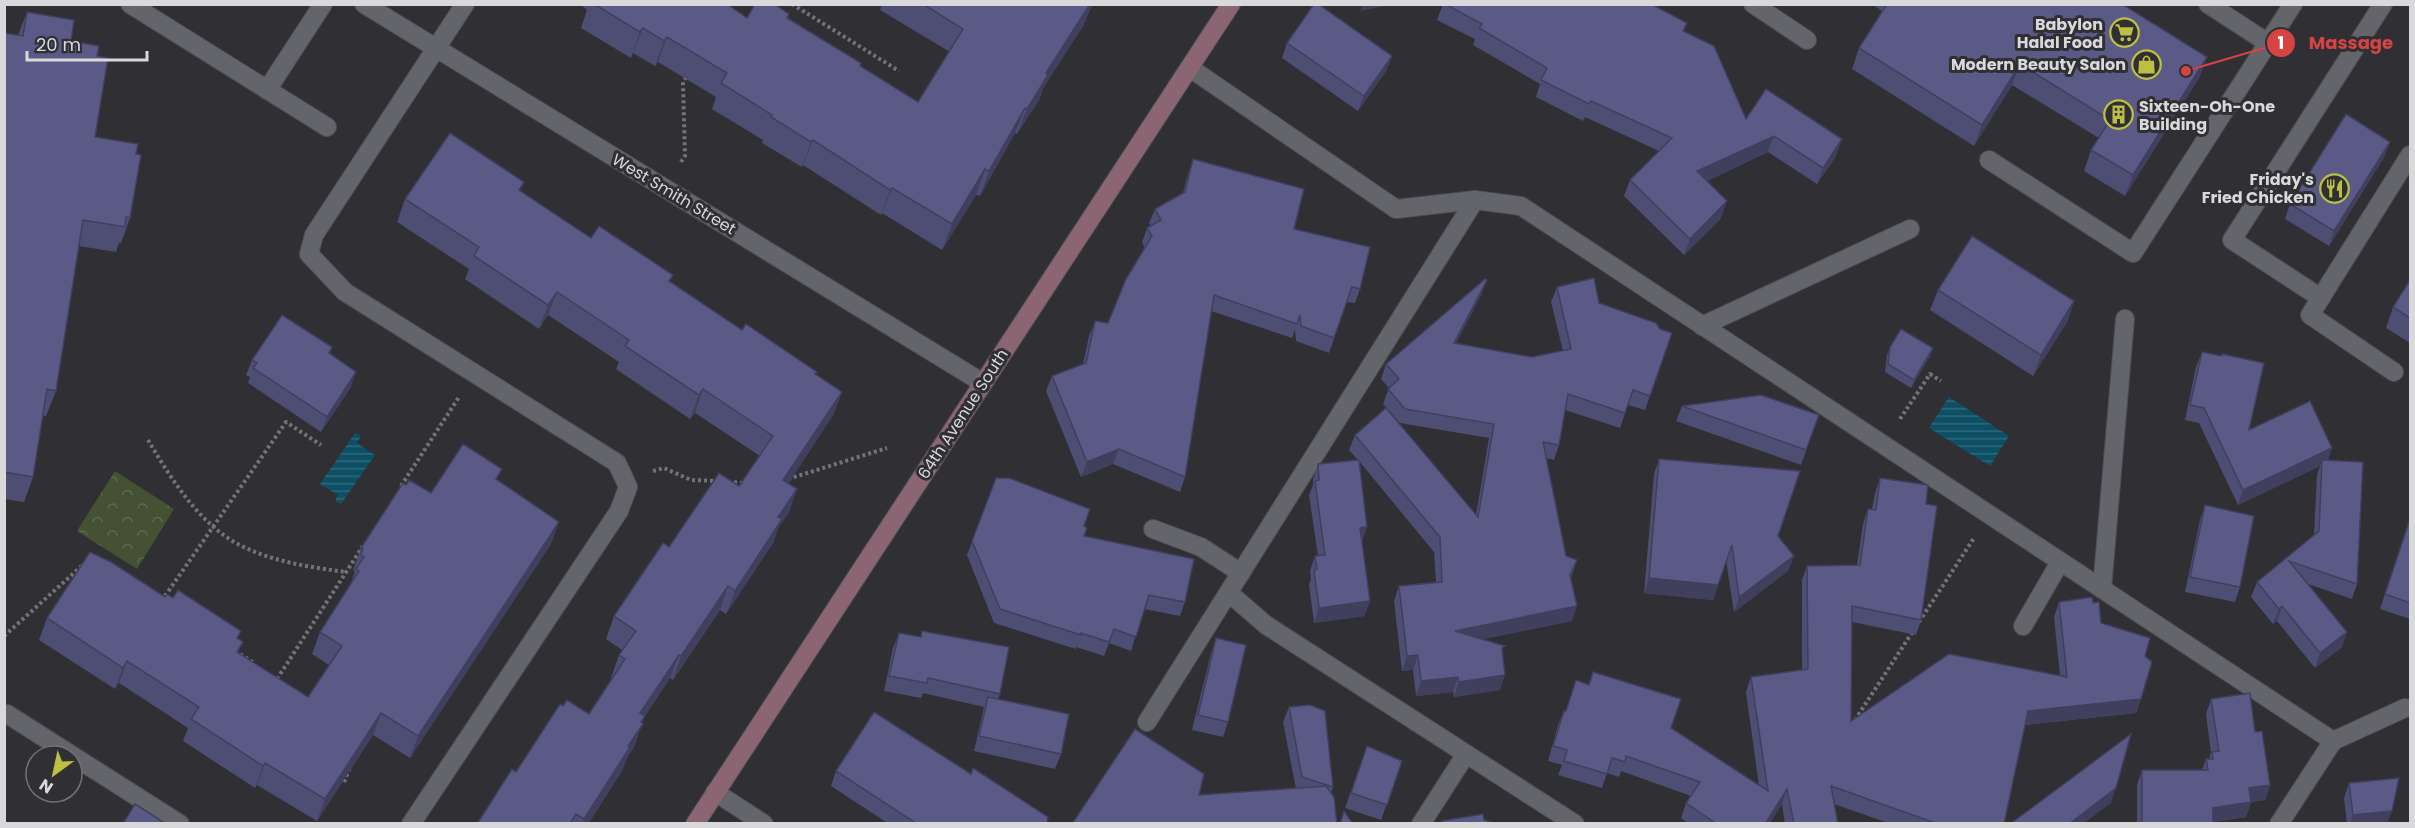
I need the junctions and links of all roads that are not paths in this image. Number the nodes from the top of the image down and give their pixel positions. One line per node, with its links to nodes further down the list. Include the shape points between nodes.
1 (130, 4): 14 (street)
2 (322, 4): 14 (street)
3 (364, 4): 12 (street, West Smith Street)
4 (465, 4): 12 (street)
5 (1231, 4): 13 (street, 64th Avenue South)
6 (1753, 4): 10 (street)
7 (2208, 4): 11 (street)
8 (2293, 4): 11 (street)
9 (2383, 4): 20 (street, via 2232,240)
10 (1807, 40)
11 (2268, 43): 17 (street, via 2133,253)
12 (437, 50): 24 (street, West Smith Street); 38 (street, via 314,235 309,254 345,292 617,463 628,487 619,511)
13 (1190, 68): 18 (street, via 1396,209); 24 (street, 64th Avenue South)
14 (267, 90): 15 (street)
15 (327, 127)
16 (2410, 155): 20 (street)
17 (1989, 160)
18 (1475, 200): 22 (street, via 1521,206); 27 (street)
19 (1910, 229): 22 (street)
20 (2321, 297): 23 (street, via 2310,315)
21 (2125, 319): 28 (street)
22 (1702, 326): 26 (street)
23 (2394, 372)
24 (983, 383): 36 (street, 64th Avenue South)
25 (1153, 529): 27 (street, via 1201,547)
26 (2061, 562): 28 (street); 30 (street)
27 (1241, 573): 29 (street)
28 (2102, 589): 34 (street)
29 (1228, 593): 33 (street); 35 (street, via 1266,625)
30 (2023, 626)
31 (2405, 708): 34 (street)
32 (4, 715): 37 (street)
33 (1147, 722)
34 (2333, 741): 43 (street)
35 (1466, 754): 41 (street); 42 (street)
36 (715, 792): 39 (street, 64th Avenue South); 40 (street)
37 (180, 824)
38 (411, 824)
39 (695, 824)
40 (764, 824)
41 (1421, 824)
42 (1575, 824)
43 (2279, 824)

